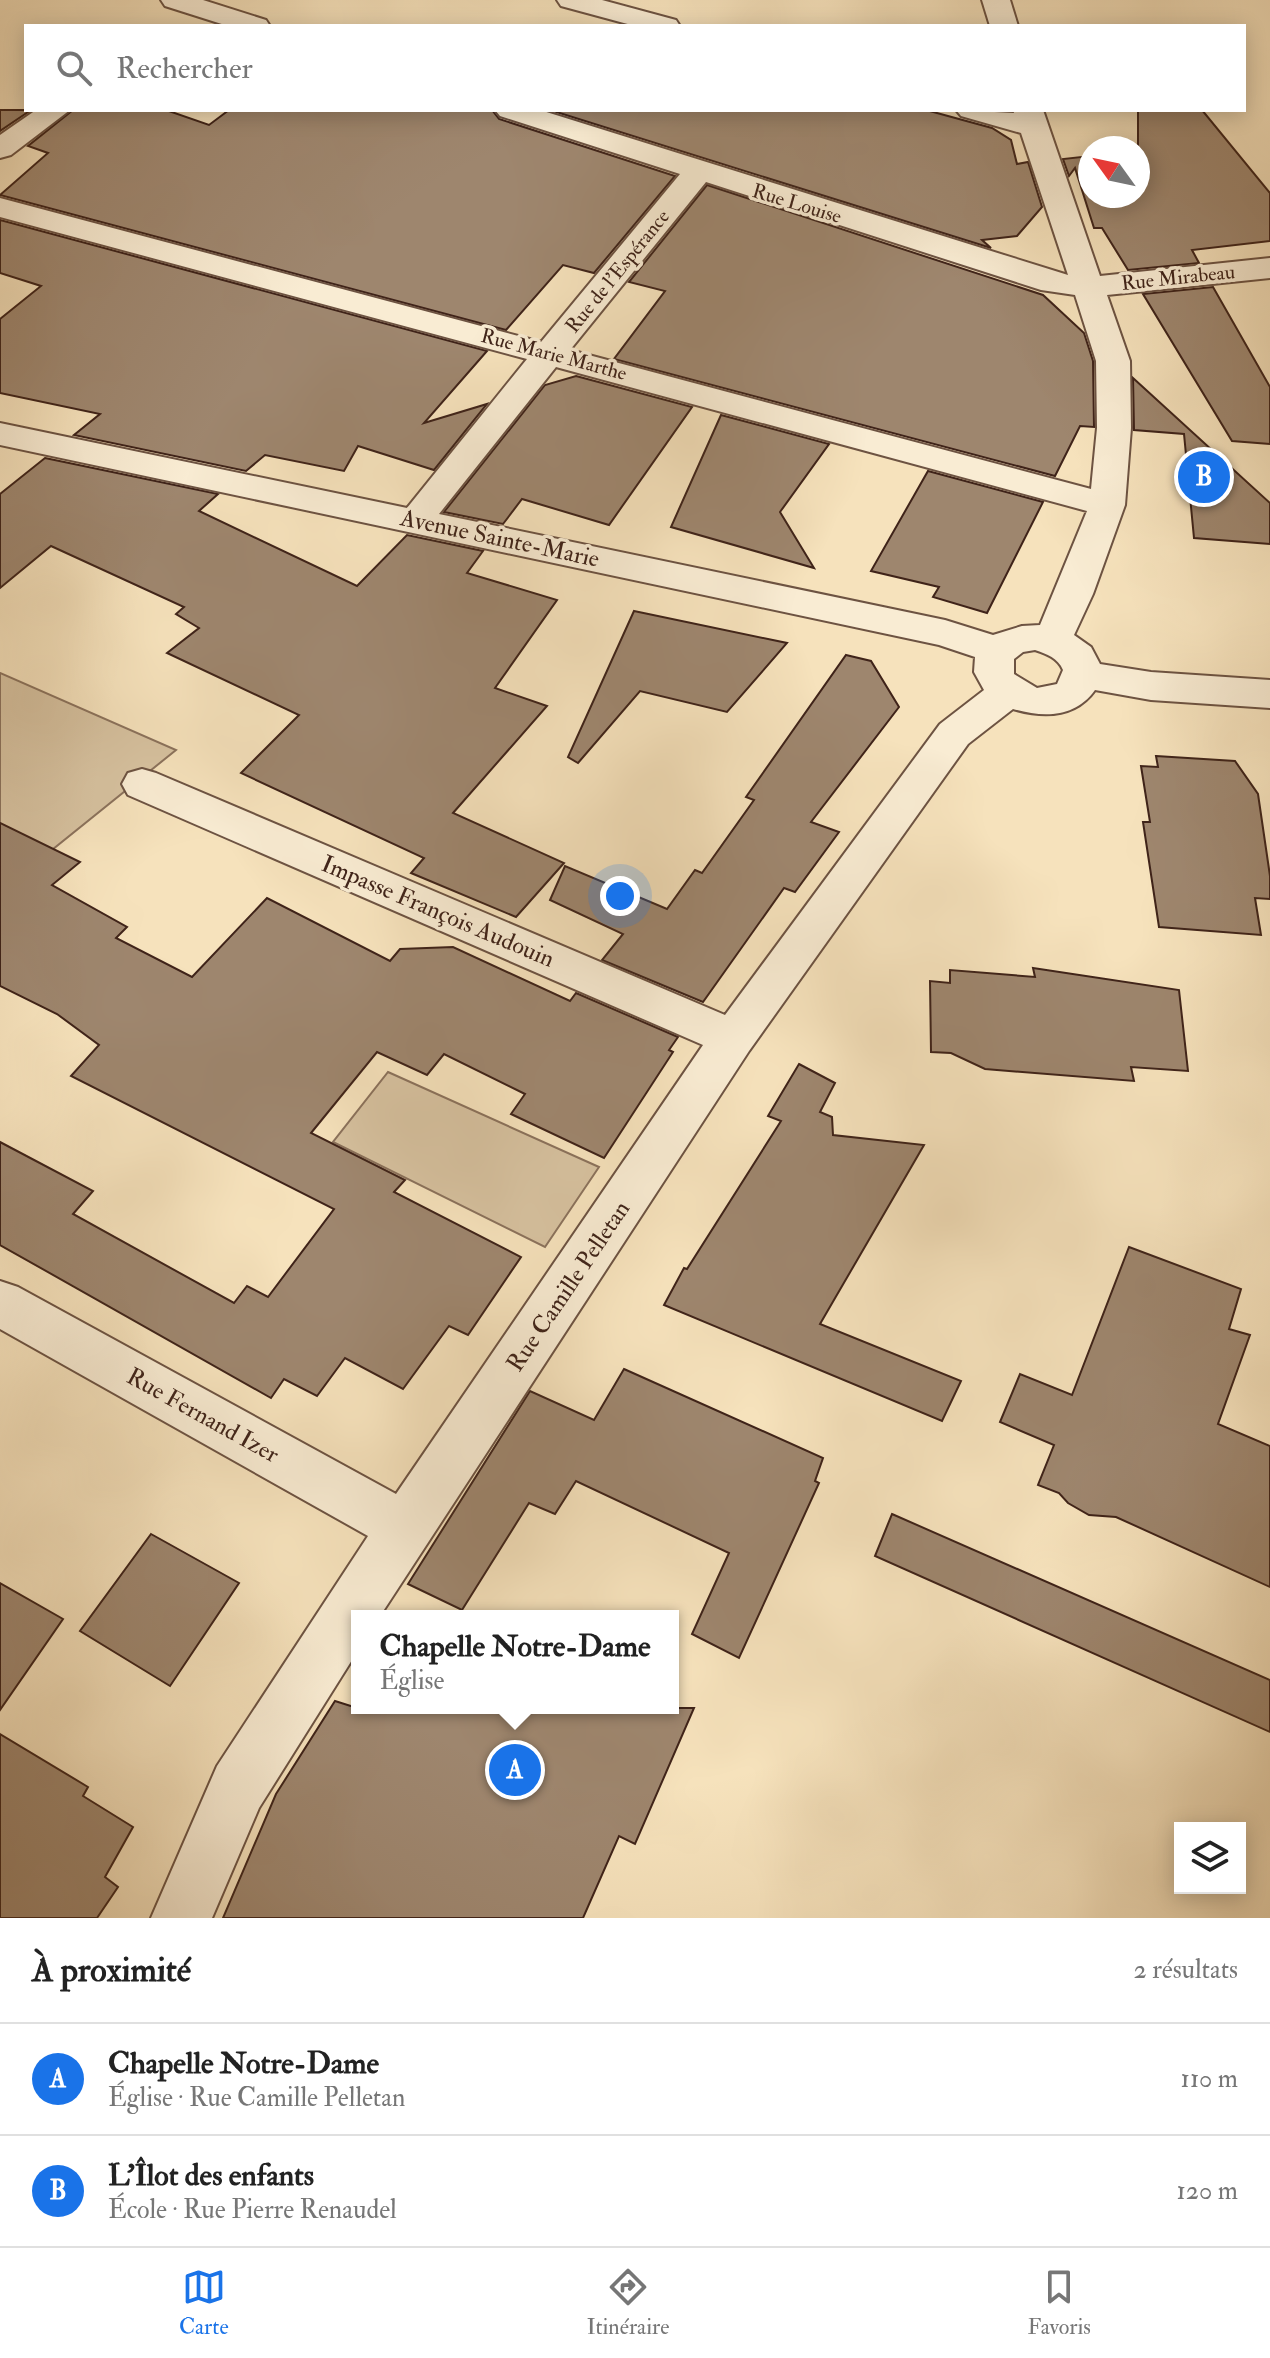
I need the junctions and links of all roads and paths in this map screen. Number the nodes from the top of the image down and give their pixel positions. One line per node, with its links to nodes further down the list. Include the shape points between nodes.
1 (571, 0): 6 (street)
2 (996, 0): 7 (street)
3 (195, 3): 4 (street); 5 (street)
4 (175, 24)
5 (251, 24)
6 (659, 24)
7 (1003, 24)
8 (52, 112): 12 (street)
9 (516, 112): 13 (street, Rue Louise)
10 (984, 112): 11 (street)
11 (1031, 119): 16 (street)
12 (0, 149)
13 (698, 172): 16 (street, Rue Louise, via 1052,283); 17 (street, Rue de l'Espérance)
14 (0, 207): 17 (street, Rue Marie Marthe)
15 (1270, 268): 16 (street, Rue Mirabeau)
16 (1086, 287): 19 (street, via 1113,361)
17 (550, 353): 19 (street, Rue Marie Marthe); 20 (street, Rue de l'Espérance)
18 (6, 444): 20 (street, Avenue Sainte-Marie)
19 (1107, 505): 21 (street)
20 (416, 521): 22 (street, Avenue Sainte-Marie, via 945,633)
21 (1052, 640): 22 (street, Rue Camille Pelletan, via 1007,643); 23 (street, via 1076,654)
22 (1002, 671): 23 (street, via 1035,701 1064,699 1075,693); 26 (street, Rue Camille Pelletan)
23 (1085, 675): 24 (street, via 1151,686)
24 (1270, 694)
25 (142, 784): 26 (street, Impasse François Audouin)
26 (733, 1038): 28 (street, Rue Camille Pelletan)
27 (0, 1303): 28 (street, Rue Fernand Izer)
28 (405, 1528): 29 (street, Rue Camille Pelletan)
29 (352, 1610)
30 (351, 1612): 31 (street, Rue Camille Pelletan, via 238,1787)
31 (181, 1918)

